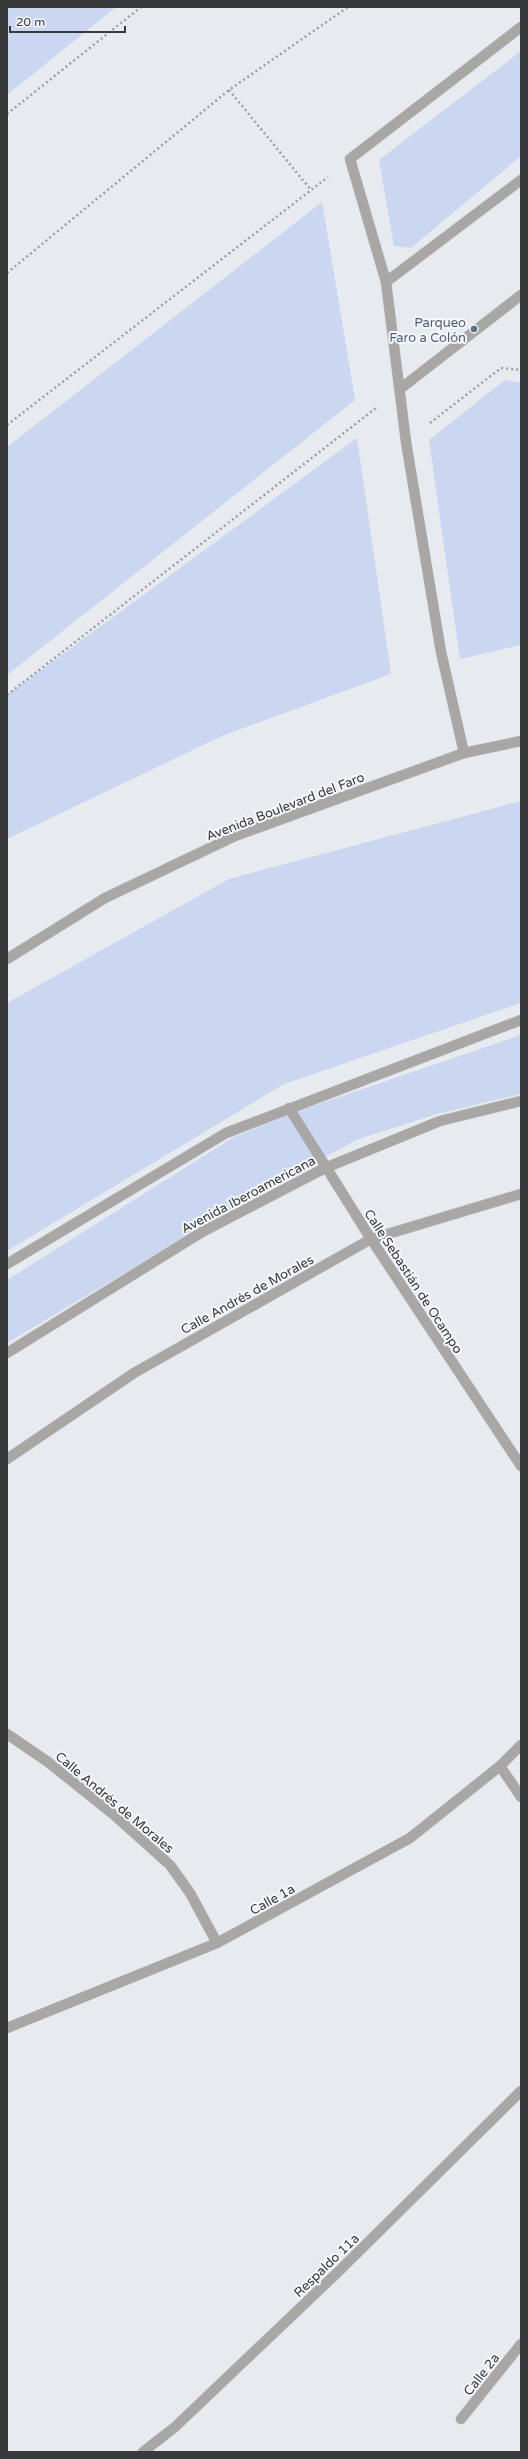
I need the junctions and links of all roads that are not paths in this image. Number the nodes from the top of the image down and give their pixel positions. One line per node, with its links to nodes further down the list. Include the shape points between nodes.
1 (521, 27): 3 (street, via 350,159)
2 (521, 180): 3 (street)
3 (386, 282): 5 (street)
4 (521, 295): 5 (street)
5 (400, 389): 7 (street, via 406,442 441,652)
6 (521, 741): 7 (street, Avenida Boulevard del Faro)
7 (464, 753): 8 (street, Avenida Boulevard del Faro, via 234,836 105,898)
8 (7, 959)
9 (521, 1020): 11 (street)
10 (521, 1101): 12 (street, Avenida Iberoamericana, via 440,1121)
11 (289, 1108): 12 (street, Calle Sebastián de Ocampo); 15 (street, via 226,1133)
12 (325, 1168): 14 (street, Calle Sebastián de Ocampo); 16 (street, Avenida Iberoamericana, via 202,1232)
13 (521, 1194): 14 (street, Calle Andrés de Morales)
14 (371, 1239): 17 (street, Calle Andrés de Morales, via 134,1373); 18 (street, Calle Sebastián de Ocampo)
15 (7, 1264)
16 (7, 1353)
17 (7, 1459)
18 (521, 1466)
19 (7, 1734): 23 (street, Calle Andrés de Morales, via 48,1762 113,1814 170,1865 190,1893)
20 (521, 1745): 21 (street, Calle 1a)
21 (500, 1766): 22 (street); 23 (street, Calle 1a, via 410,1838)
22 (521, 1797)
23 (217, 1943): 24 (street, Calle 1a)
24 (7, 2028)
25 (521, 2091): 28 (street, Respaldo 11a, via 339,2271 174,2427)
26 (521, 2344): 27 (street, Calle 2a)
27 (462, 2419)
28 (143, 2452)

